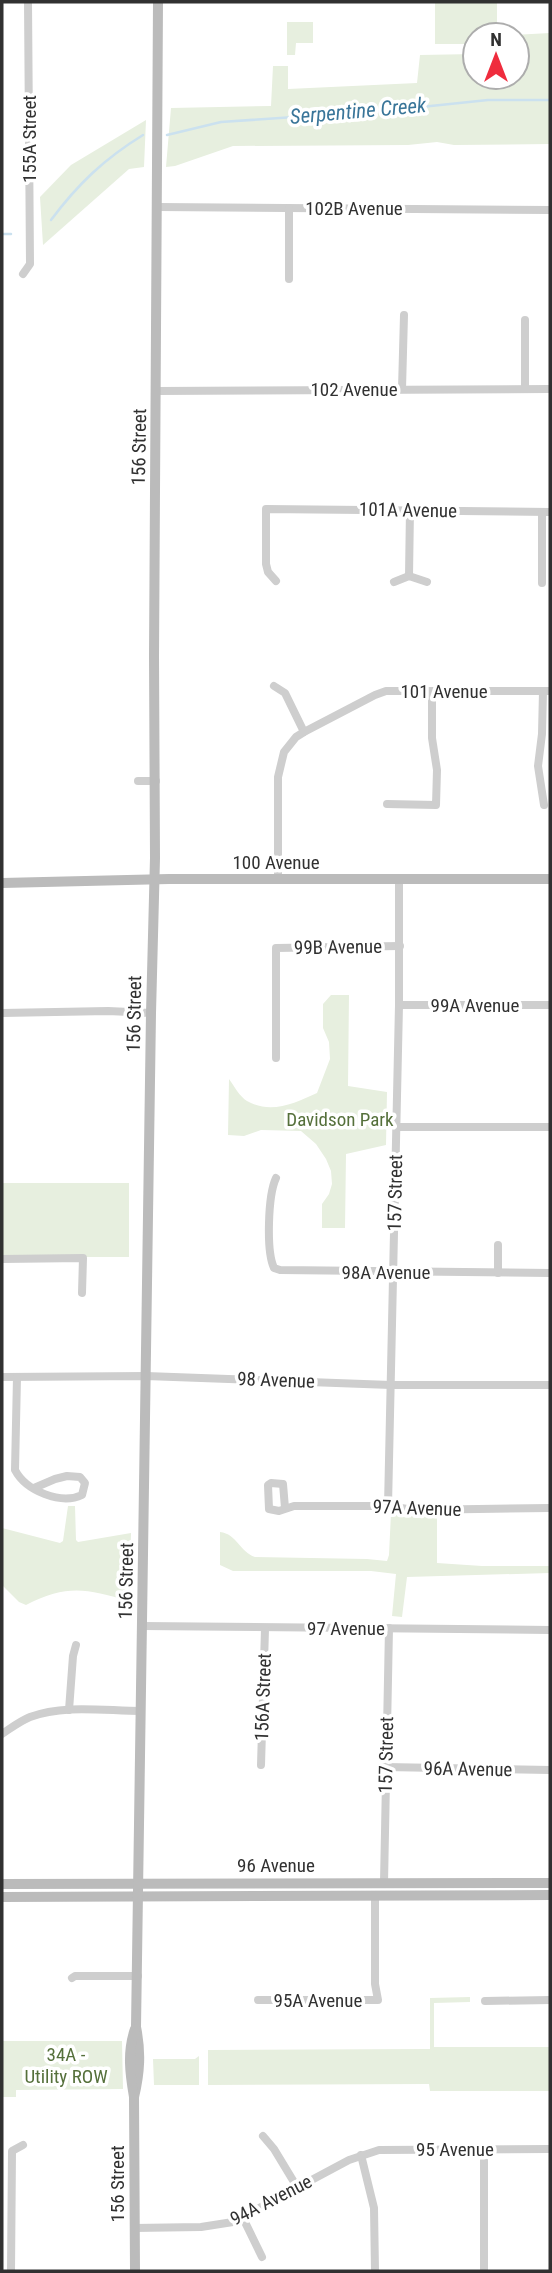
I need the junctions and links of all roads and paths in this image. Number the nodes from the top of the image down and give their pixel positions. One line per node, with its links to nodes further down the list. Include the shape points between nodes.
1 (28, 2): 6 (street, 155A Street, via 30,264)
2 (158, 2): 3 (main road, 156 Street)
3 (158, 207): 4 (street, 102B Avenue); 13 (main road, 156 Street)
4 (289, 208): 5 (street, 102B Avenue); 7 (street)
5 (550, 210)
6 (23, 274)
7 (289, 279)
8 (404, 315): 10 (street)
9 (525, 320): 11 (street)
10 (402, 389): 11 (street, 102 Avenue); 13 (street, 102 Avenue)
11 (525, 389): 12 (street, 102 Avenue)
12 (550, 389)
13 (157, 391): 26 (main road, 156 Street)
14 (410, 509): 15 (street, 101A Avenue); 16 (street); 17 (street, 101A Avenue, via 266,509 266,564)
15 (546, 512): 20 (street)
16 (409, 576): 18 (street); 19 (street)
17 (276, 581)
18 (394, 582)
19 (427, 582)
20 (542, 583)
21 (274, 685): 24 (street, via 285,693)
22 (432, 691): 23 (street, 101 Avenue); 24 (street, 101 Avenue, via 382,692); 27 (street, via 436,805)
23 (546, 691): 28 (street, via 538,766)
24 (304, 732): 30 (street, via 287,747 279,770)
25 (138, 781): 26 (street)
26 (156, 781): 29 (main road, 156 Street)
27 (387, 804)
28 (544, 805)
29 (155, 879): 30 (main road, 100 Avenue); 33 (main road, 100 Avenue); 38 (main road, 156 Street)
30 (278, 879): 32 (main road, 100 Avenue)
31 (550, 879): 32 (main road, 100 Avenue)
32 (399, 880): 34 (street, 157 Street)
33 (2, 883)
34 (400, 946): 35 (street, 157 Street); 39 (street, 99B Avenue, via 276,948)
35 (399, 1005): 36 (street, 99A Avenue); 40 (street, 157 Street)
36 (550, 1005)
37 (2, 1013): 38 (street)
38 (151, 1013): 49 (main road, 156 Street)
39 (276, 1058)
40 (396, 1127): 41 (street); 45 (street, 157 Street)
41 (550, 1127)
42 (276, 1178): 45 (street, 98A Avenue, via 271,1191 274,1268 287,1272)
43 (498, 1245): 46 (street)
44 (2, 1259): 48 (street, via 83,1258)
45 (393, 1271): 46 (street, 98A Avenue); 52 (street, 157 Street)
46 (498, 1273): 47 (street, 98A Avenue)
47 (550, 1273)
48 (82, 1293)
49 (146, 1376): 51 (street, 98 Avenue); 52 (street, 98 Avenue); 58 (main road, 156 Street)
50 (2, 1377): 51 (street, 98 Avenue)
51 (17, 1377): 54 (street, via 15,1471)
52 (390, 1385): 53 (street, 98 Avenue); 55 (street, 157 Street)
53 (550, 1385)
54 (34, 1488): 54 (street, via 67,1476 80,1477 85,1483 82,1495 71,1499)
55 (388, 1506): 56 (street, 97A Avenue); 57 (street, 97A Avenue, via 414,1510)
56 (285, 1508)
57 (550, 1508)
58 (142, 1626): 60 (street, 97 Avenue); 64 (main road, 156 Street)
59 (389, 1628): 60 (street, 97 Avenue); 61 (street, 97 Avenue); 67 (street, 157 Street)
60 (265, 1629): 66 (street, 156A Street)
61 (550, 1630)
62 (76, 1645): 63 (street)
63 (69, 1710): 64 (street); 65 (street, via 32,1716)
64 (141, 1711): 69 (main road, 156 Street)
65 (2, 1734)
66 (261, 1765)
67 (385, 1768): 68 (street, 96A Avenue); 70 (street, 157 Street)
68 (550, 1770)
69 (139, 1883): 70 (main road, 96 Avenue); 73 (main road, 96 Avenue); 76 (main road, 156 Street)
70 (384, 1883): 71 (main road, 96 Avenue)
71 (444, 1883): 72 (main road, 96 Avenue); 74 (main road, via 385,1889)
72 (550, 1883)
73 (2, 1884)
74 (375, 1895): 75 (main road, 96 Avenue); 76 (main road, 96 Avenue); 80 (street, 95A Avenue, via 378,2000)
75 (550, 1895)
76 (139, 1896): 77 (main road, 96 Avenue); 78 (main road, 156 Street)
77 (2, 1897)
78 (138, 1976): 79 (street); 92 (main road, 156 Street, via 136,2027 130,2044)
79 (72, 1978)
80 (258, 2000)
81 (550, 2000): 82 (street)
82 (485, 2001)
83 (263, 2136): 90 (street)
84 (23, 2145): 88 (street)
85 (484, 2149): 86 (street, 95 Avenue); 89 (street, 95 Avenue, via 386,2149); 97 (street)
86 (550, 2149)
87 (2, 2151): 88 (street)
88 (12, 2151): 94 (street)
89 (361, 2155): 90 (street, 94A Avenue); 96 (street, via 374,2208)
90 (297, 2188): 91 (street, 94A Avenue)
91 (243, 2217): 92 (street, 94A Avenue, via 217,2225); 93 (street)
92 (134, 2228): 95 (main road, 156 Street)
93 (262, 2257)
94 (11, 2271)
95 (135, 2271)
96 (375, 2271)
97 (484, 2271)

